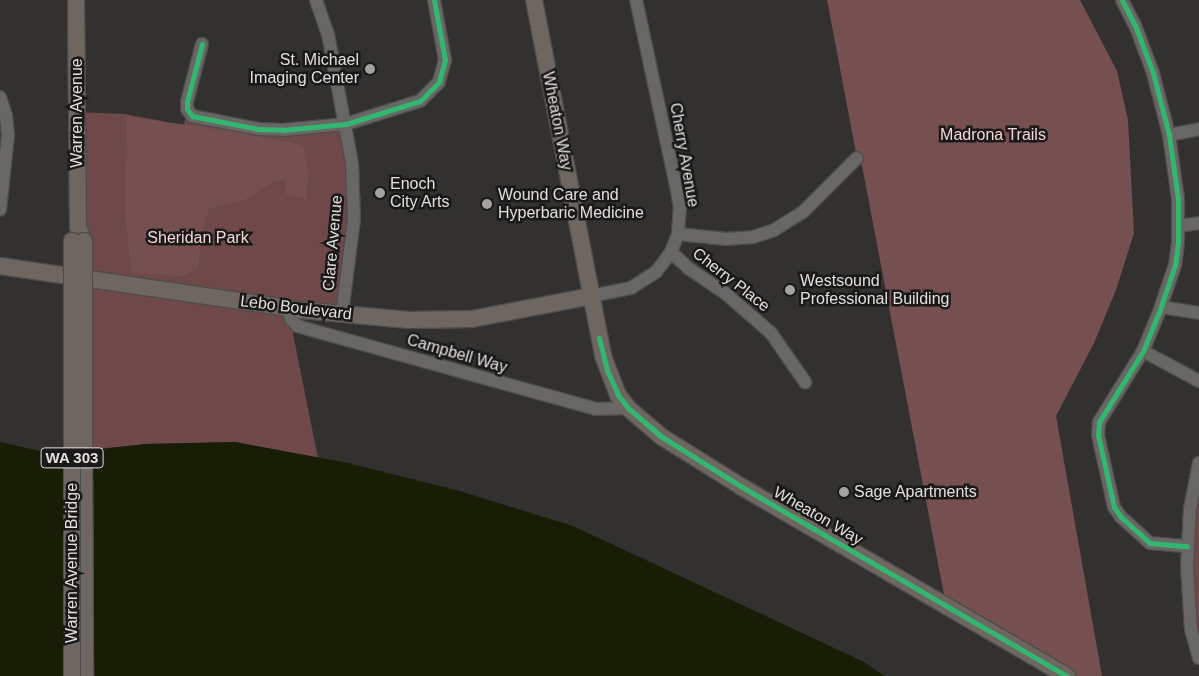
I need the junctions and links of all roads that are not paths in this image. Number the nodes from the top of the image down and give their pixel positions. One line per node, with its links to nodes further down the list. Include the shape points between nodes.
1 (316, 0): 9 (street, Clare Avenue, via 328,34)
2 (434, 0): 9 (street, via 445,60 439,82 420,101)
3 (534, 0): 20 (main road, Wheaton Way)
4 (636, 0): 16 (street, Cherry Avenue, via 680,208)
5 (1122, 0): 11 (street, via 1153,73)
6 (76, 2): 17 (main road, Warren Avenue / WA 303)
7 (202, 44): 9 (street, via 187,109 192,116 258,129 309,129)
8 (0, 97): 13 (street, via 8,135)
9 (346, 124): 24 (street, Clare Avenue, via 352,163 354,214)
10 (1199, 129): 11 (street)
11 (1170, 134): 15 (street)
12 (857, 158): 16 (street, via 803,212 774,230 753,237 726,240)
13 (0, 210)
14 (1199, 223): 15 (street)
15 (1178, 226): 21 (street, via 1175,264)
16 (678, 234): 18 (street, Cherry Avenue)
17 (78, 236): 32 (main road, Warren Avenue Bridge / WA 303, bridge); 33 (main road, Warren Avenue Bridge / WA 303, bridge)
18 (671, 252): 20 (street, Cherry Avenue, via 656,272 631,288); 27 (street, Cherry Place, via 772,333)
19 (0, 266): 22 (main road, Lebo Boulevard)
20 (591, 296): 24 (main road, Lebo Boulevard, via 456,320); 28 (main road, Wheaton Way, via 607,370)
21 (1161, 307): 23 (street); 25 (street)
22 (288, 308): 24 (main road, Lebo Boulevard); 28 (street, Campbell Way, via 297,326 596,409)
23 (1199, 313)
24 (342, 314)
25 (1143, 351): 26 (street); 30 (street, via 1098,426 1108,485 1114,507 1150,543)
26 (1199, 381)
27 (805, 382)
28 (628, 408): 34 (main road, Wheaton Way, via 662,437 742,486)
29 (1199, 464): 30 (street)
30 (1187, 546): 31 (street, via 1188,612)
31 (1199, 658)
32 (72, 676)
33 (85, 676)
34 (1067, 676)

